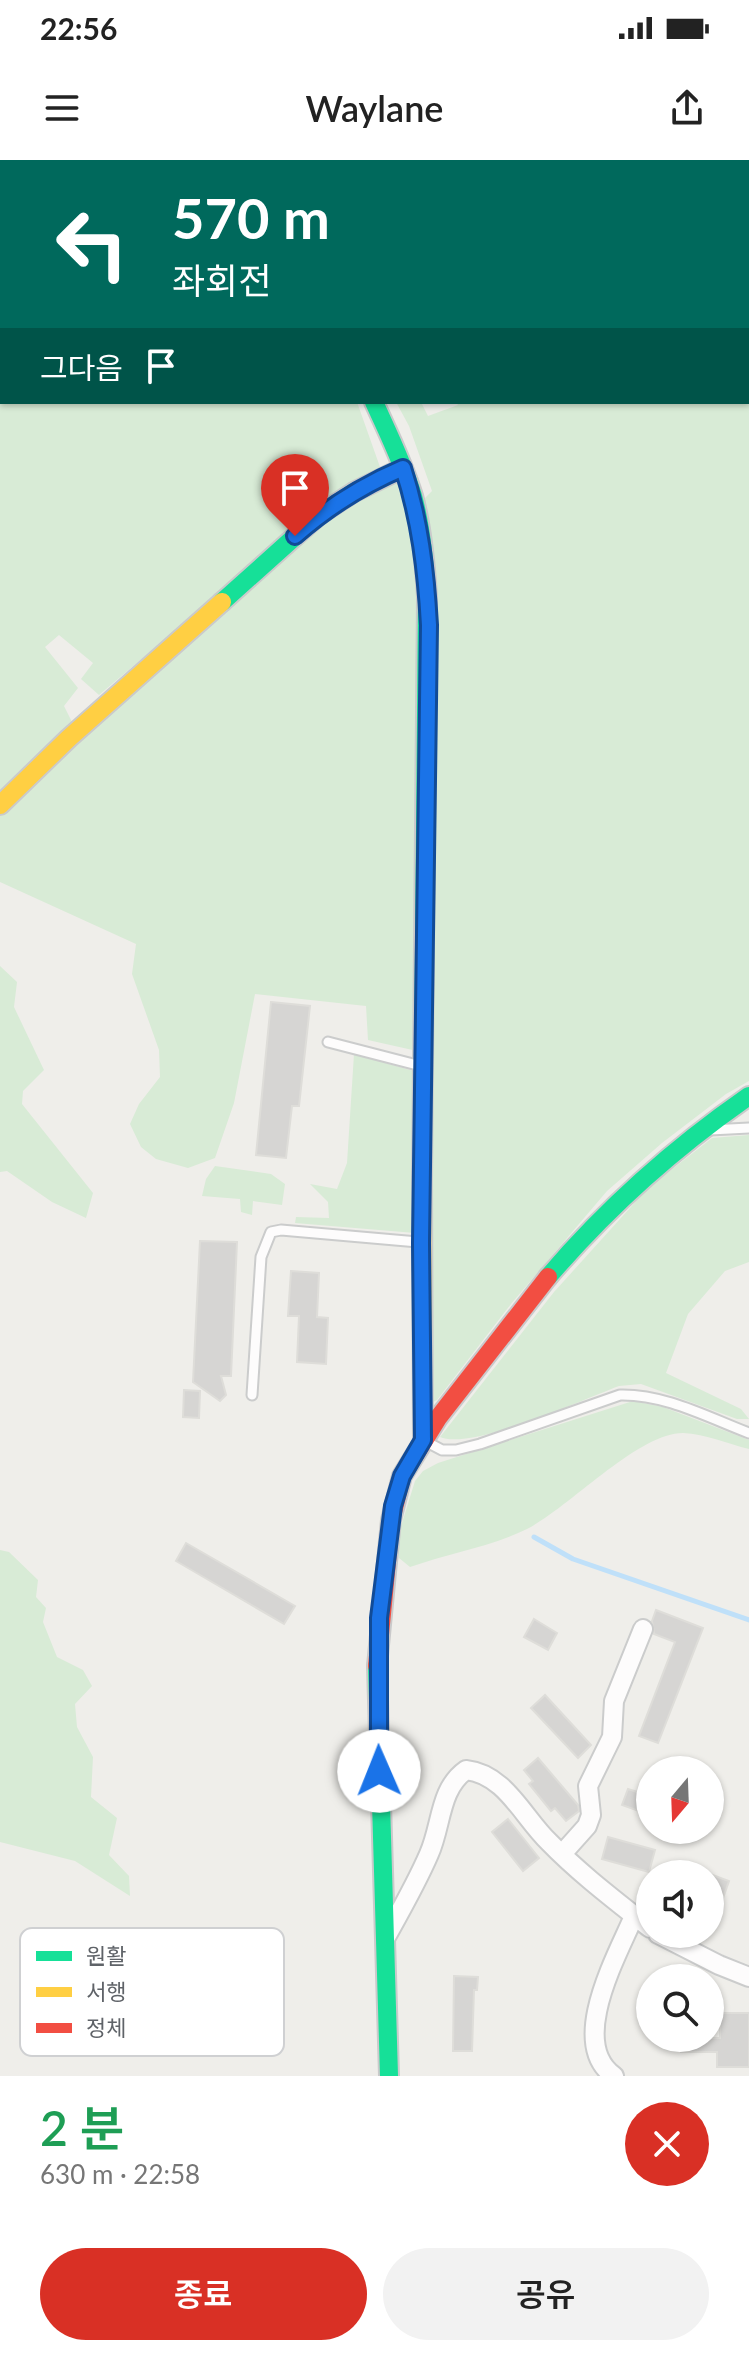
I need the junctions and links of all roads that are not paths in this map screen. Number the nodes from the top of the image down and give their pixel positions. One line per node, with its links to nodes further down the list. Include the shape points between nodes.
1 (375, 404): 2 (street)
2 (403, 468): 3 (street, via 319,515); 5 (street, via 417,512 429,625)
3 (0, 805)
4 (328, 1042): 5 (lane)
5 (424, 1067): 9 (street)
6 (749, 1096): 8 (street)
7 (749, 1128): 8 (lane)
8 (699, 1130): 12 (street, via 652,1168 567,1257 484,1355)
9 (421, 1243): 10 (lane, via 271,1232 261,1257); 12 (street)
10 (252, 1395)
11 (749, 1433): 12 (lane, via 666,1401 620,1395 456,1450 442,1450)
12 (423, 1440): 16 (street, via 402,1476 393,1506 379,1618)
13 (643, 1629): 14 (street, via 614,1701 612,1737 588,1786 591,1815)
14 (562, 1854): 15 (street); 16 (street, via 492,1778 466,1770 446,1793 431,1850)
15 (634, 1916): 20 (street, via 597,2010 594,2034 599,2057)
16 (386, 1937): 19 (street)
17 (686, 1948): 18 (street)
18 (749, 1977)
19 (389, 2076)
20 (614, 2076)

